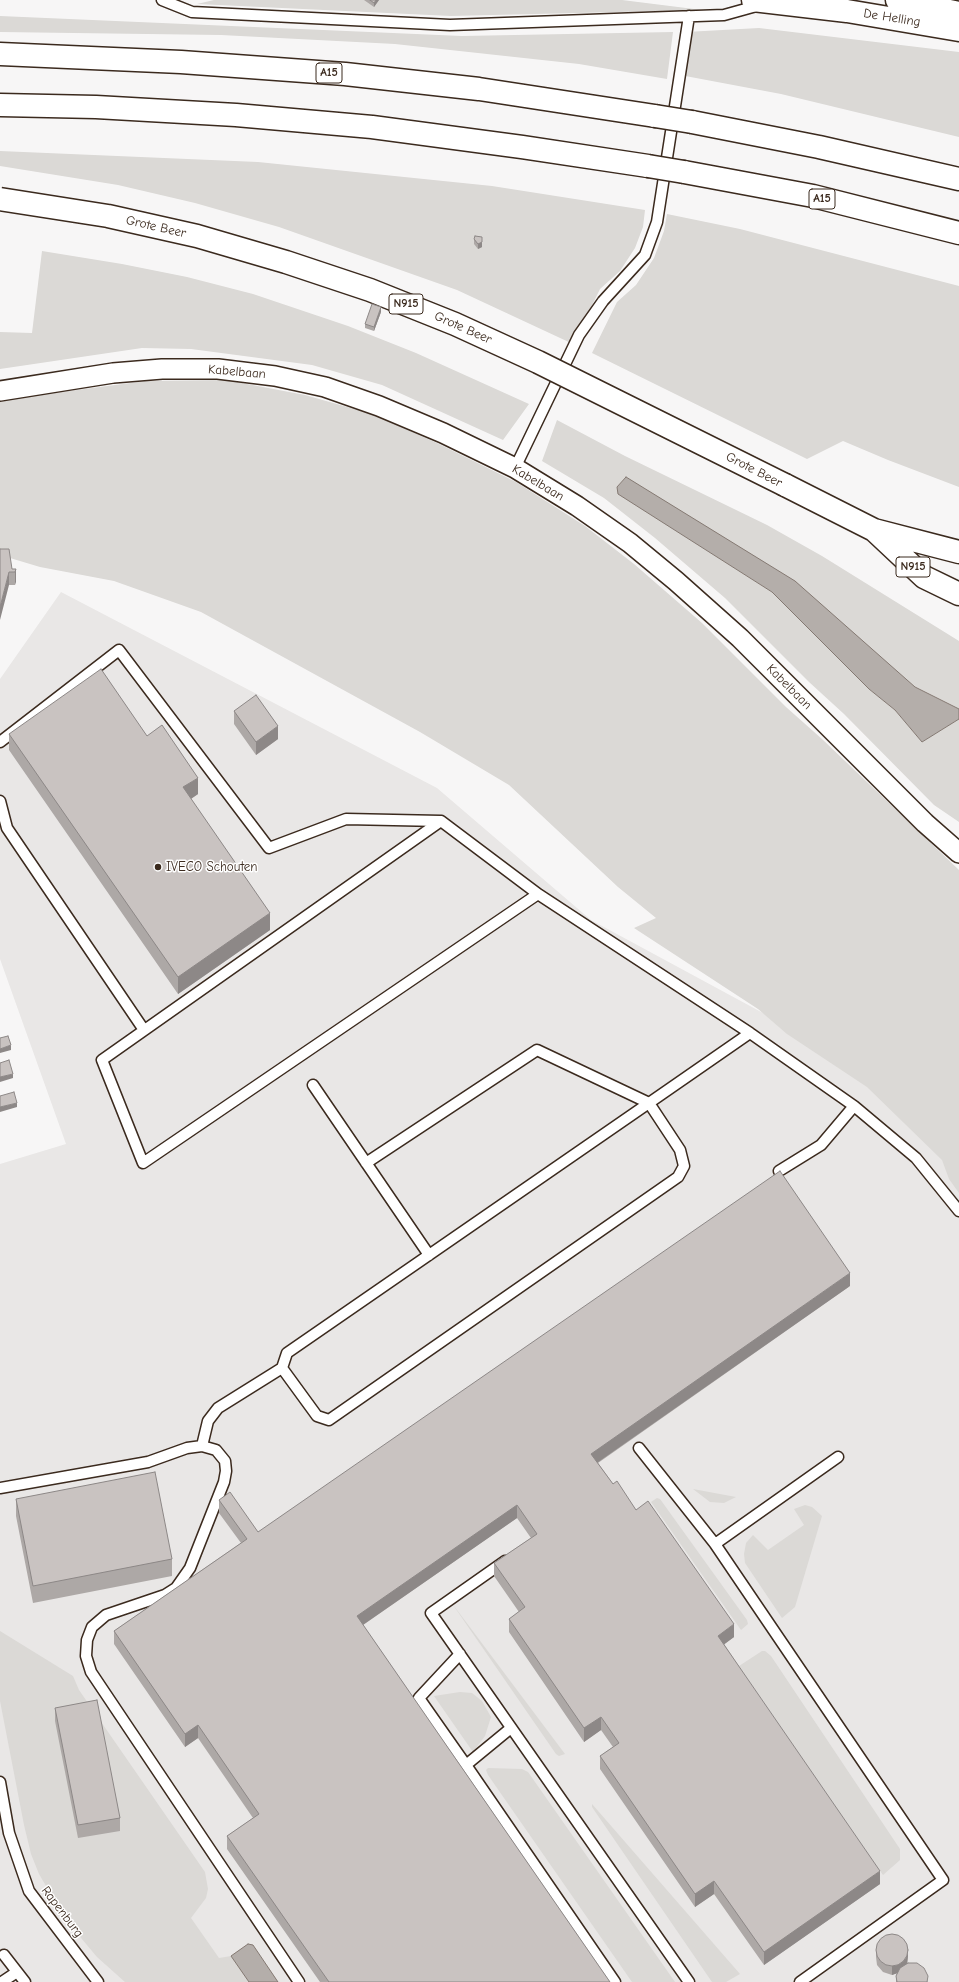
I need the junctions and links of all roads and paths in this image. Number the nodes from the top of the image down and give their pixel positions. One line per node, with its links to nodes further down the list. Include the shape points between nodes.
1 (162, 0): 5 (lane, via 192,12 450,25)
2 (897, 0): 4 (main road, De Helling)
3 (761, 1): 5 (lane, via 724,15); 6 (main road, De Helling, via 846,11)
4 (959, 13)
5 (689, 16): 13 (lane, via 657,222 645,255 602,301 579,335)
6 (959, 30)
7 (0, 54): 9 (main road, A15, bridge, via 181,62 345,74 478,89 692,122 819,147)
8 (0, 105): 11 (main road, A15, bridge, via 96,107 236,115 372,127 522,146 814,196)
9 (959, 179)
10 (0, 199): 14 (main road, Grote Beer / N915, bridge, via 108,216 197,236 370,290 455,324 538,362)
11 (959, 233)
12 (0, 391): 13 (street, Kabelbaan, via 113,373 162,369 218,369 275,376 325,387 379,406)
13 (515, 468): 20 (street, Kabelbaan, via 576,506 676,581 740,638 925,823)
14 (874, 530): 15 (main road, Grote Beer / N915); 16 (main road, Grote Beer / N915, via 924,577)
15 (959, 552)
16 (959, 594)
17 (0, 742): 19 (lane, via 119,650 269,848 346,819)
18 (0, 800): 22 (lane, via 7,828)
19 (441, 821): 21 (lane); 22 (lane)
20 (959, 853)
21 (538, 894): 22 (lane, via 143,1163 102,1060); 23 (lane)
22 (144, 1030)
23 (750, 1033): 25 (lane); 26 (lane)
24 (313, 1085): 27 (lane)
25 (649, 1103): 27 (lane, via 536,1050); 30 (lane); 31 (lane, via 680,1150 684,1166 678,1177 329,1420 316,1416)
26 (854, 1106): 28 (lane, via 821,1145); 29 (lane, via 916,1158)
27 (366, 1163): 30 (lane)
28 (780, 1171)
29 (959, 1211)
30 (429, 1255): 31 (lane, via 287,1353)
31 (282, 1368): 32 (lane, via 218,1408 208,1421)
32 (202, 1446): 35 (lane, via 187,1448 148,1462); 47 (lane, via 216,1450 224,1461 226,1471 190,1568 176,1588 165,1595 106,1615 92,1627 87,1640 86,1656 91,1672)
33 (639, 1448): 36 (lane)
34 (838, 1457): 36 (lane)
35 (0, 1488)
36 (715, 1544): 50 (lane, via 943,1880)
37 (505, 1561): 38 (lane, via 430,1613)
38 (460, 1654): 39 (lane); 40 (lane, via 419,1698)
39 (512, 1728): 40 (lane); 49 (lane)
40 (466, 1765): 48 (lane)
41 (0, 1782): 46 (lane, Rapenburg, via 9,1833 29,1890)
42 (4, 1955): 43 (lane)
43 (17, 1972): 44 (lane); 45 (lane)
44 (2, 1982)
45 (25, 1982)
46 (98, 1982)
47 (299, 1982)
48 (615, 1982)
49 (689, 1982)
50 (800, 1982)

